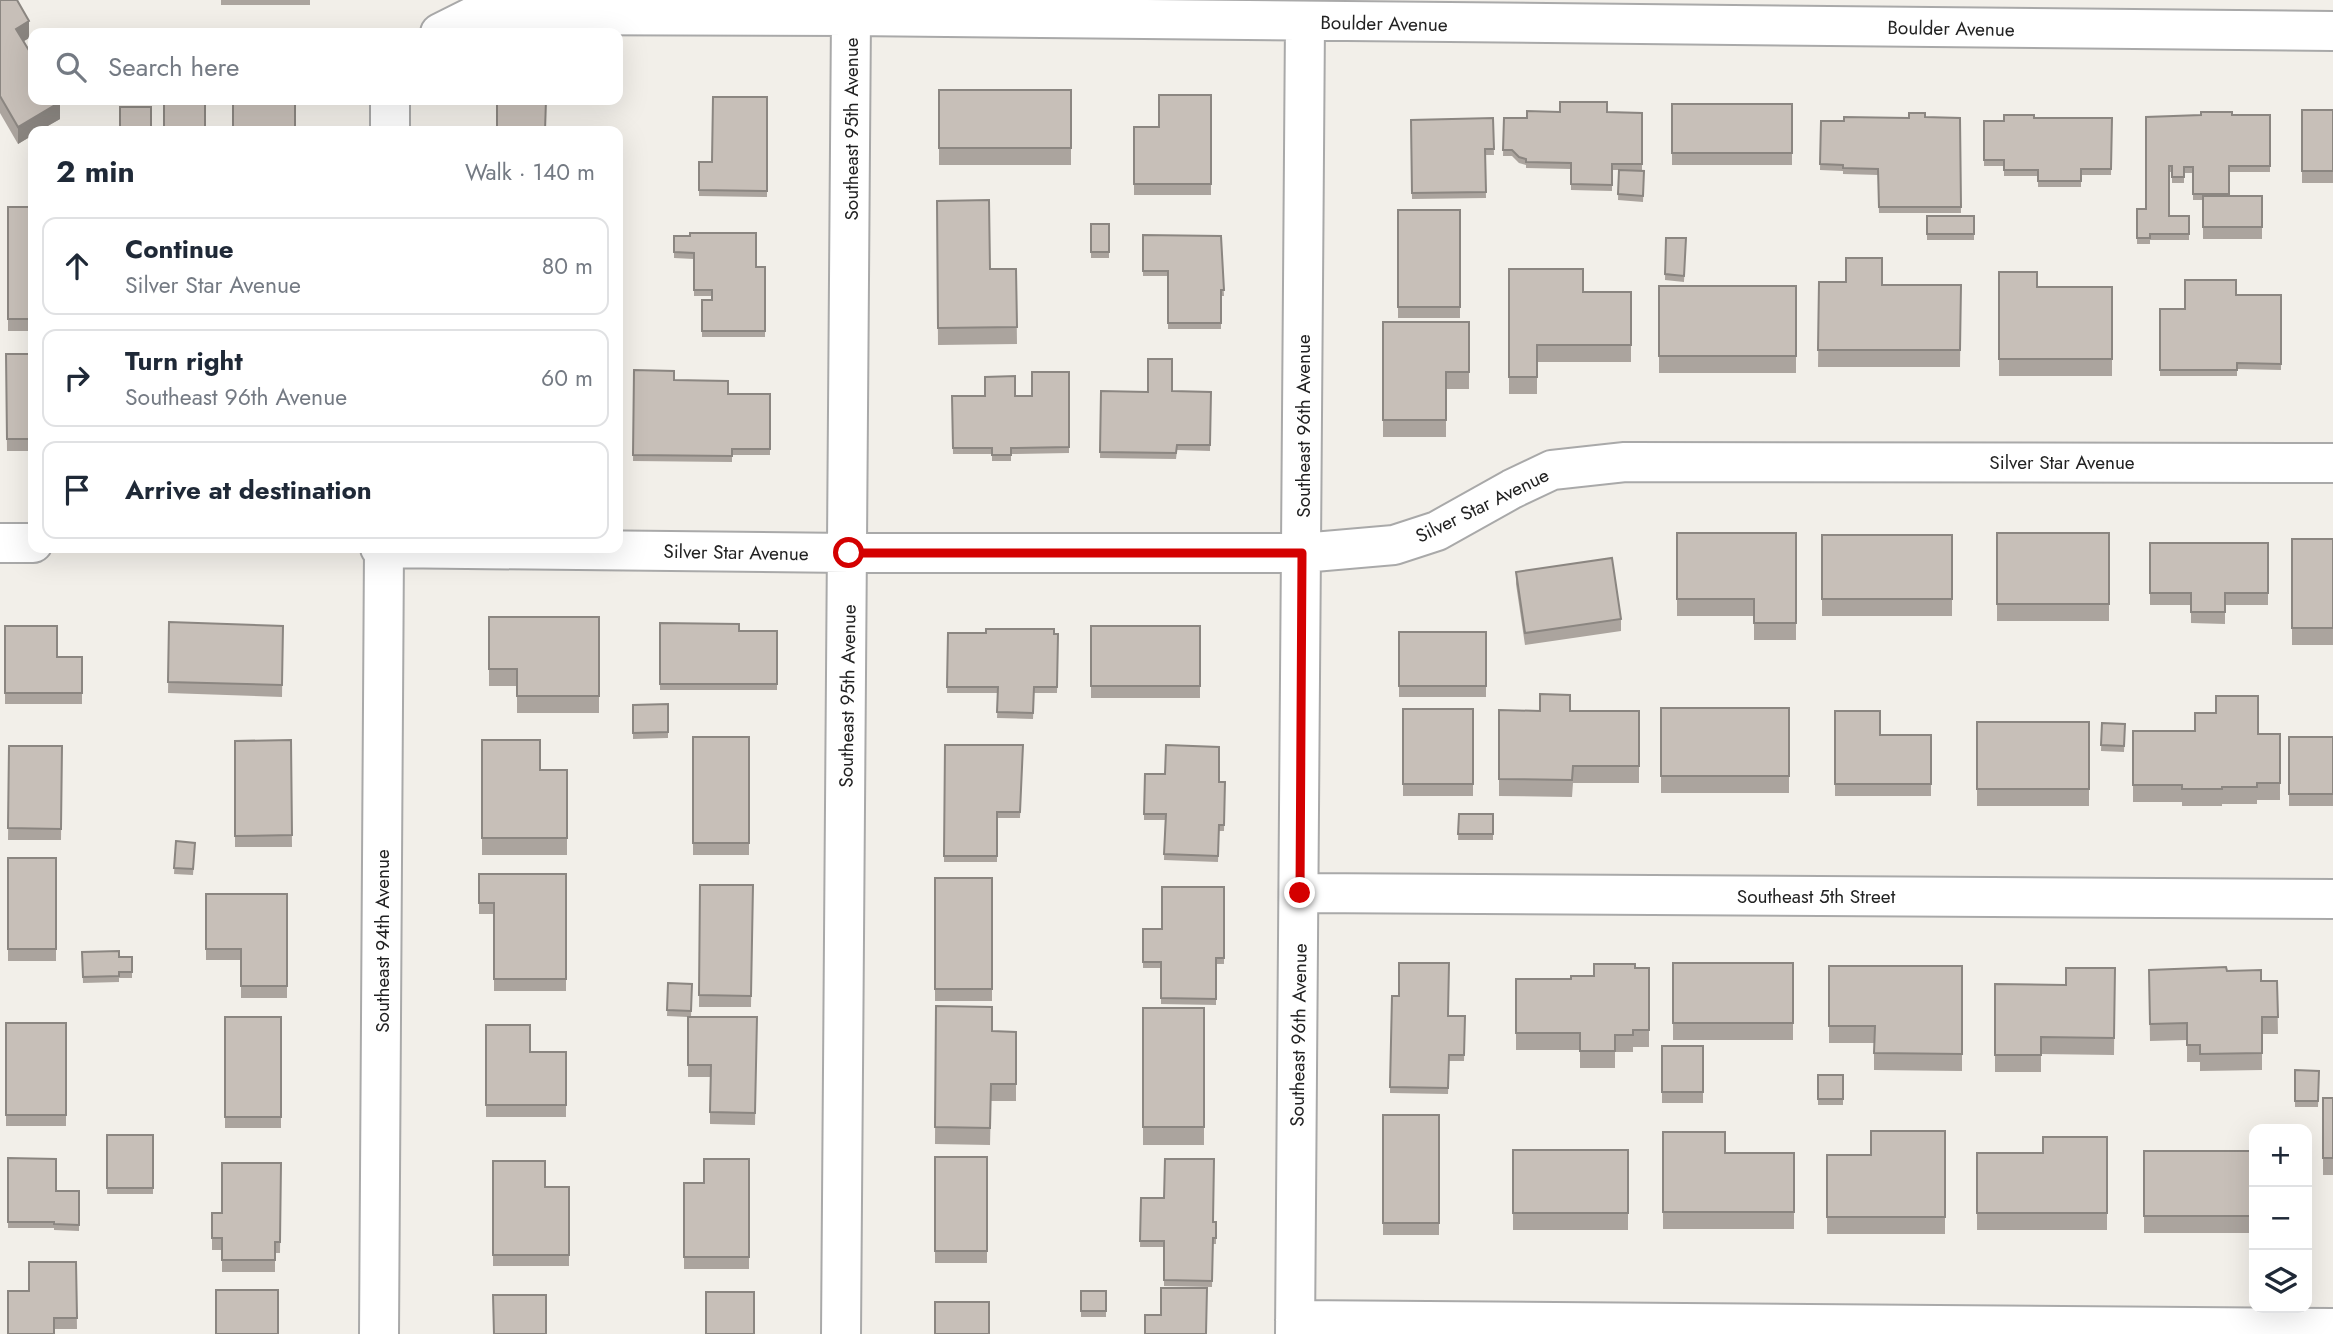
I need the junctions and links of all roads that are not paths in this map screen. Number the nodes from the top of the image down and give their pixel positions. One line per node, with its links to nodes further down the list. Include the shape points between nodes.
1 (1007, 9): 2 (street, Boulder Avenue); 3 (street, Boulder Avenue)
2 (851, 16): 4 (street, Boulder Avenue, via 477,15); 13 (street, Southeast 95th Avenue)
3 (1305, 22): 5 (street, Boulder Avenue); 14 (street, Southeast 96th Avenue)
4 (450, 28)
5 (2333, 31)
6 (390, 105): 7 (street)
7 (390, 126)
8 (2333, 463): 14 (street, Silver Star Avenue, via 1625,462 1552,470 1437,531 1394,545)
9 (0, 543): 10 (street)
10 (28, 543)
11 (623, 551): 13 (street, Silver Star Avenue)
12 (382, 553): 19 (street, Southeast 94th Avenue)
13 (849, 553): 14 (street, Silver Star Avenue); 20 (street, Southeast 95th Avenue)
14 (1302, 553): 15 (street, Southeast 96th Avenue)
15 (1300, 893): 16 (street, Southeast 5th Street); 17 (street, Southeast 96th Avenue)
16 (2333, 899)
17 (1295, 1327): 18 (street)
18 (2333, 1328)
19 (379, 1334)
20 (841, 1334)

